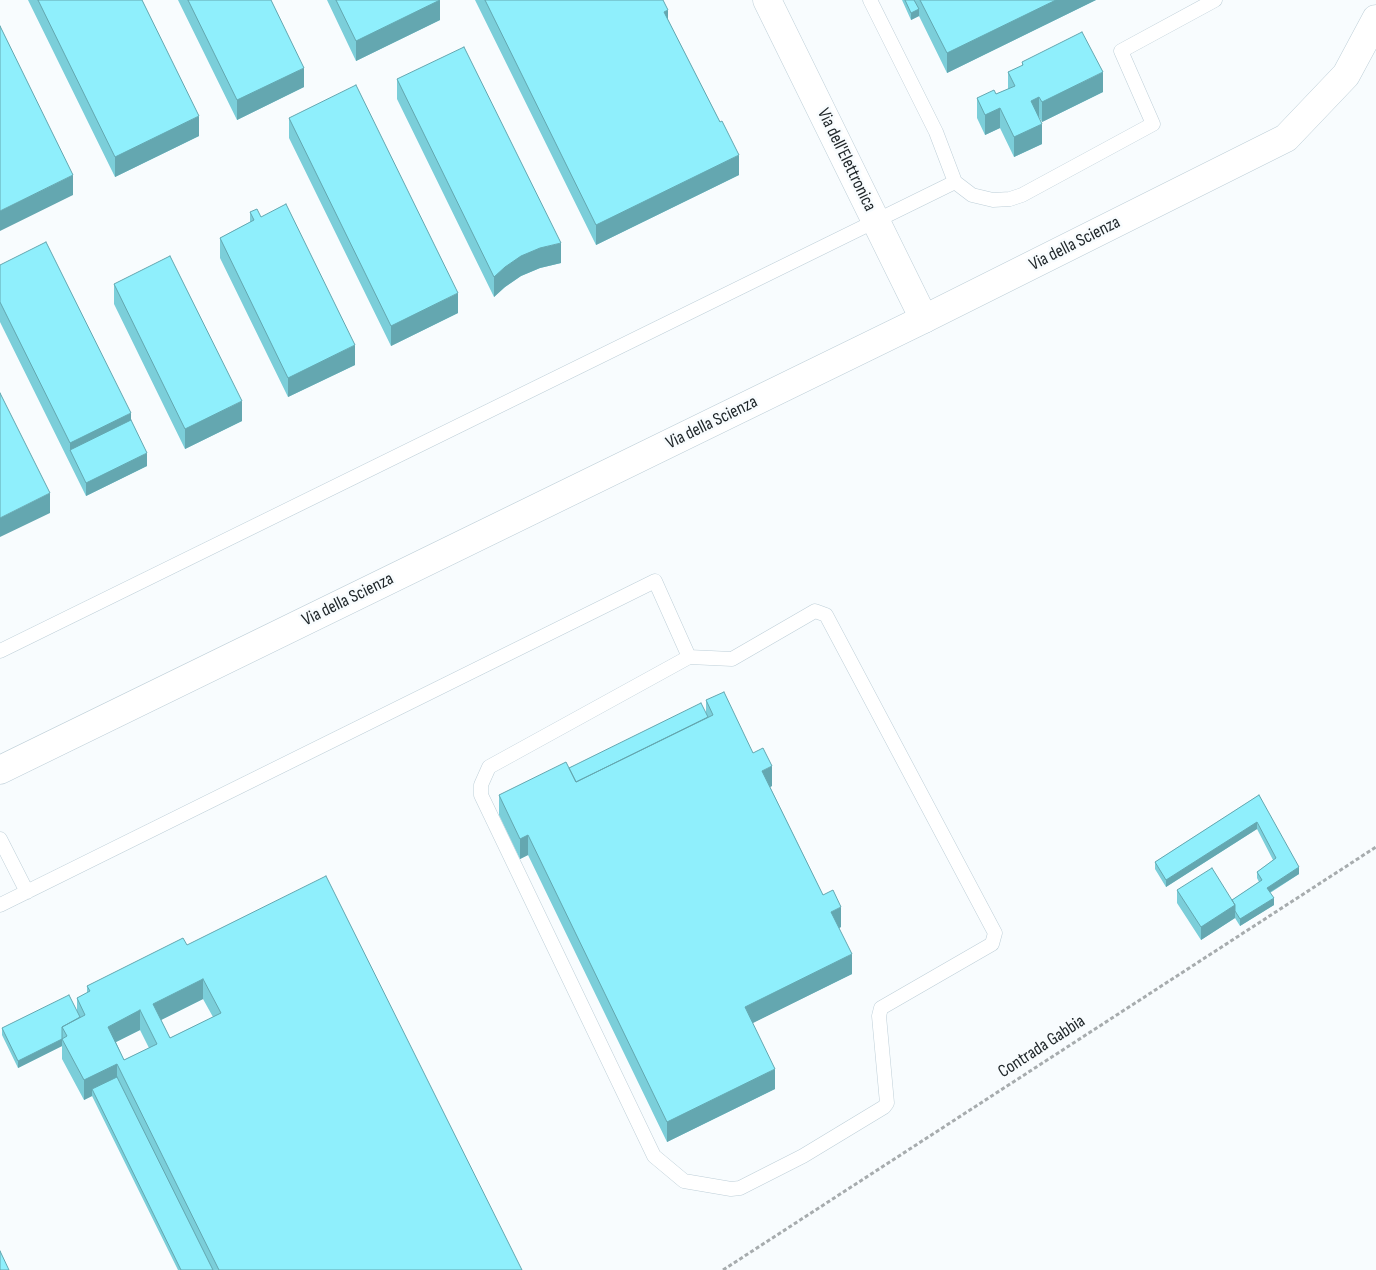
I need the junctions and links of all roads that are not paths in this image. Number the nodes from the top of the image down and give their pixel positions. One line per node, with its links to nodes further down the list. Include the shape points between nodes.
1 (767, 0): 6 (street, Via dell'Elettronica)
2 (870, 0): 5 (lane, via 936,132)
3 (1216, 0): 5 (lane, via 1121,51 1153,124 1010,199 993,200 972,194)
4 (1376, 19): 7 (street, Via della Scienza, via 1346,75 1286,138)
5 (956, 182): 6 (lane)
6 (876, 221): 7 (street, Via dell'Elettronica); 8 (lane)
7 (924, 319): 10 (street, Via della Scienza)
8 (0, 651)
9 (689, 657): 9 (lane, via 732,659 815,612 826,615 996,932 992,944 880,1008 887,1103 884,1106 803,1156 740,1188 731,1189 684,1181 654,1156 481,795 481,784 489,767); 12 (lane, via 655,581)
10 (0, 770)
11 (0, 839): 12 (lane)
12 (27, 892): 13 (lane)
13 (0, 905)

